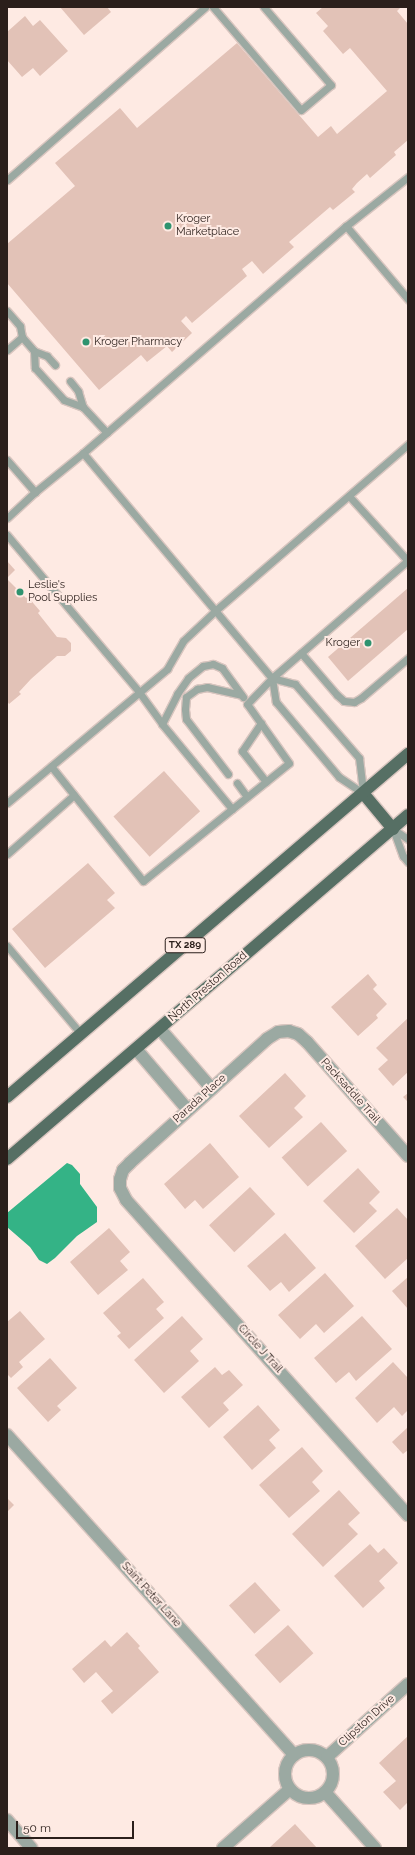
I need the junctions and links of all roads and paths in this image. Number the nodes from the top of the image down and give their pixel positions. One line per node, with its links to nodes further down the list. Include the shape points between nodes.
1 (206, 7): 5 (lane)
2 (213, 7): 3 (lane, via 301,110 330,85)
3 (264, 7)
4 (408, 177): 6 (lane)
5 (7, 180)
6 (346, 226): 7 (lane); 15 (lane)
7 (408, 299)
8 (7, 311): 9 (lane, via 20,326)
9 (22, 338): 10 (lane); 11 (lane)
10 (7, 350)
11 (34, 351): 12 (lane, via 47,356); 14 (lane, via 35,368 64,400)
12 (55, 365)
13 (70, 381): 14 (lane, via 78,391)
14 (83, 407): 15 (lane)
15 (107, 433): 17 (lane)
16 (408, 444): 20 (lane)
17 (83, 453): 19 (lane); 24 (lane)
18 (7, 460): 19 (lane)
19 (35, 492): 21 (lane)
20 (349, 496): 23 (lane); 24 (lane)
21 (7, 518)
22 (7, 535): 28 (lane)
23 (408, 561): 25 (lane)
24 (216, 610): 27 (lane); 28 (lane, via 183,641 167,670)
25 (301, 653): 26 (lane, via 337,695 344,701 354,702); 27 (lane)
26 (408, 658)
27 (272, 678): 30 (lane); 38 (lane, via 276,702 339,777); 38 (lane, via 295,684 359,758)
28 (139, 692): 32 (lane); 34 (lane)
29 (241, 696): 30 (lane); 32 (lane, via 222,668 214,664 203,666 188,678); 35 (lane, via 207,687 196,688 186,697 186,719)
30 (247, 704): 31 (lane)
31 (261, 723): 36 (lane, via 242,751); 36 (lane, via 289,763)
32 (162, 724): 42 (lane)
33 (408, 754): 38 (main road, TX 289)
34 (51, 766): 39 (lane); 41 (lane)
35 (228, 774)
36 (266, 782): 40 (lane)
37 (237, 783): 40 (lane)
38 (363, 793): 44 (main road); 51 (main road, TX 289)
39 (74, 795): 42 (lane, via 143,880); 46 (lane)
40 (247, 797): 42 (lane)
41 (7, 803)
42 (232, 809)
43 (408, 816): 44 (main road, North Preston Road)
44 (393, 829): 45 (lane); 47 (lane, via 403,856); 49 (main road, North Preston Road)
45 (408, 839)
46 (7, 854)
47 (408, 862)
48 (7, 946): 51 (lane)
49 (160, 1029): 52 (main road, North Preston Road); 53 (street)
50 (289, 1031): 53 (street, Parada Place, via 278,1032 267,1039); 56 (street, Packsaddle Trail, via 298,1034 307,1042)
51 (81, 1034): 54 (main road, TX 289)
52 (136, 1049): 55 (street); 57 (main road, North Preston Road)
53 (212, 1089): 55 (street, Parada Place)
54 (7, 1097)
55 (188, 1110): 58 (street, Parada Place, via 123,1170)
56 (408, 1156)
57 (7, 1159)
58 (120, 1179): 60 (street, Circle J Trail, via 120,1188 126,1200)
59 (7, 1435): 62 (street, Saint Peter Lane)
60 (408, 1515)
61 (408, 1684): 63 (street, Clipston Drive)
62 (294, 1755): 63 (street, via 307,1750); 64 (street, via 286,1771)
63 (327, 1757): 65 (street, via 333,1768 333,1775)
64 (290, 1789): 65 (street, via 307,1798 314,1798); 68 (street)
65 (325, 1792): 69 (street)
66 (7, 1820): 67 (street)
67 (31, 1848)
68 (223, 1848)
69 (375, 1848)

